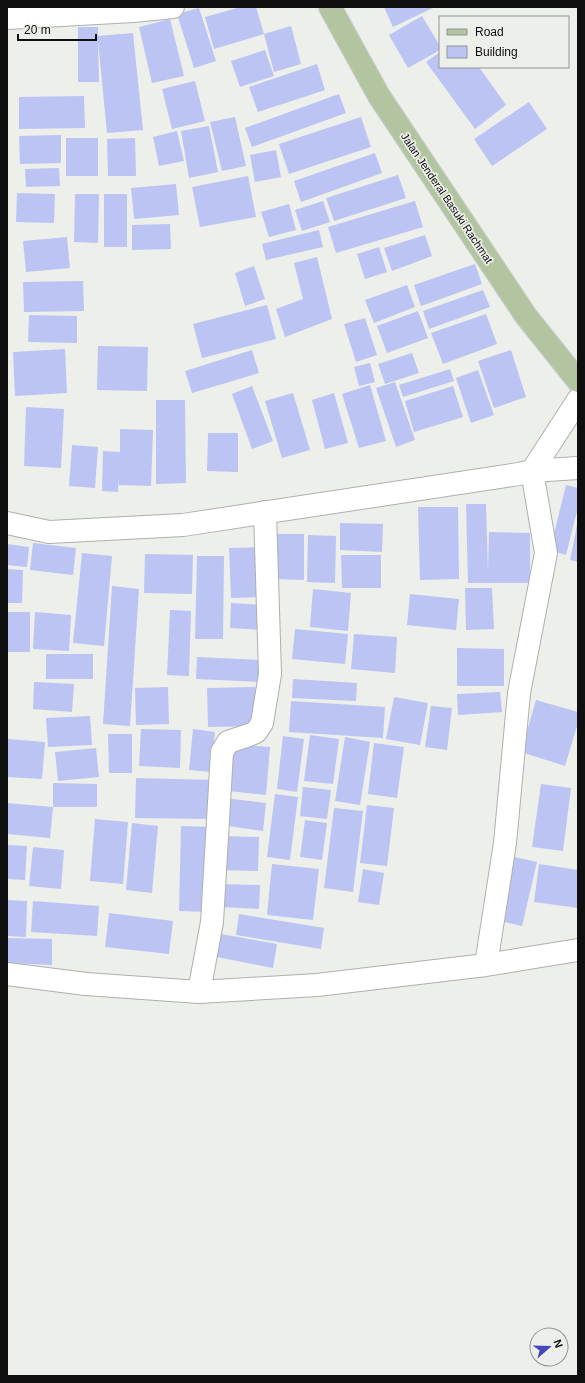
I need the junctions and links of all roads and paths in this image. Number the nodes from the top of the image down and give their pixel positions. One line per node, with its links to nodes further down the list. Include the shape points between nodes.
1 (174, 7): 3 (street, via 133,11)
2 (330, 7): 5 (main road, Jalan Jenderal Basuki Rachmat, via 384,103 526,316)
3 (31, 12): 4 (street)
4 (7, 18)
5 (578, 381)
6 (578, 400): 8 (street)
7 (578, 468): 8 (street)
8 (532, 471): 9 (street); 12 (street, via 546,553 519,693 505,843)
9 (265, 512): 10 (street, via 183,525 49,532); 14 (street, via 270,674 262,723 256,732 228,742 222,752 212,922)
10 (7, 523)
11 (578, 950): 12 (street)
12 (486, 965): 14 (street, via 317,985)
13 (7, 974): 14 (street, via 86,984)
14 (199, 992)

